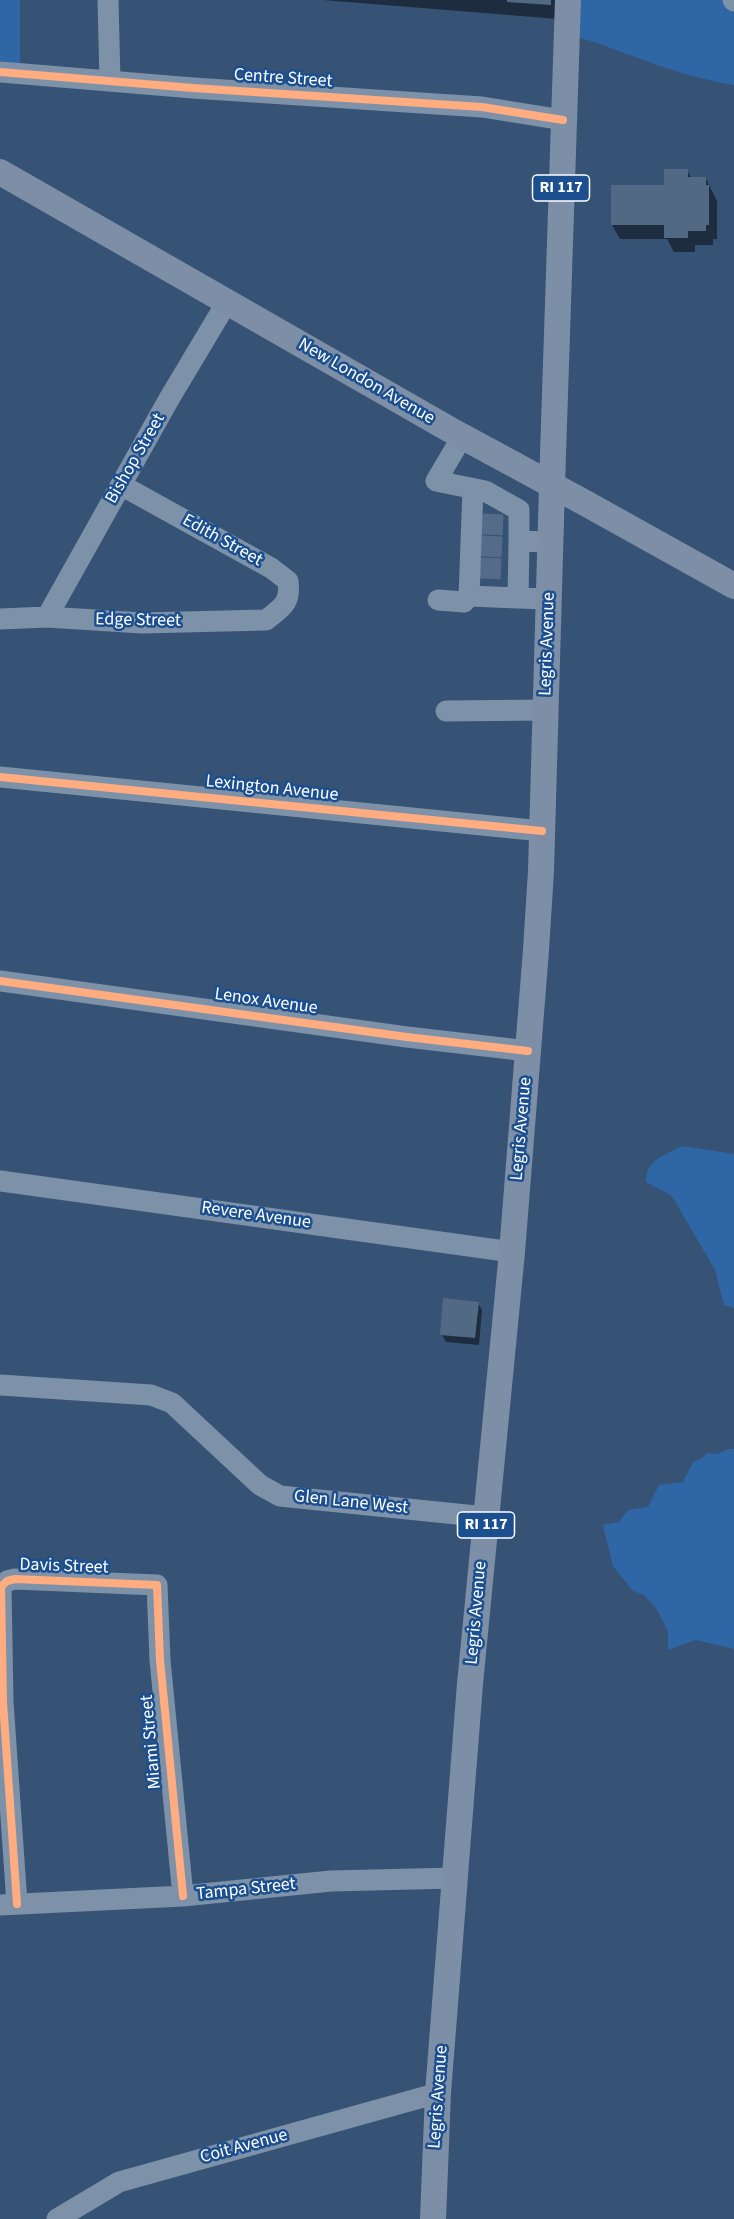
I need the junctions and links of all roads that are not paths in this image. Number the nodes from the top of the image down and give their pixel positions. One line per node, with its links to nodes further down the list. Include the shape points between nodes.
1 (108, 0): 4 (street)
2 (568, 0): 5 (main road, Legris Avenue / RI 117)
3 (0, 72): 4 (street, Centre Street)
4 (110, 81): 5 (street, Centre Street, via 482,107)
5 (563, 120): 10 (main road, Legris Avenue / RI 117)
6 (0, 172): 7 (main road, New London Avenue)
7 (227, 302): 8 (main road, New London Avenue); 9 (street, Bishop Street)
8 (462, 436): 10 (main road, New London Avenue); 11 (street, via 436,481)
9 (121, 485): 19 (street, Edith Street, via 272,568 288,581 289,594 282,609); 20 (street, Bishop Street)
10 (552, 485): 13 (main road, Legris Avenue / RI 117); 14 (main road, New London Avenue)
11 (473, 489): 12 (street, via 485,491 519,510); 15 (street, via 477,524)
12 (514, 537): 13 (street); 16 (street, via 512,569)
13 (551, 542): 17 (main road, Legris Avenue / RI 117)
14 (734, 586)
15 (470, 596): 16 (street); 18 (street, via 464,602)
16 (518, 598): 17 (street)
17 (549, 599): 22 (main road, Legris Avenue / RI 117)
18 (438, 600)
19 (273, 614): 20 (street, Edge Street, via 266,620 142,623)
20 (47, 617): 21 (street, Edge Street)
21 (0, 619)
22 (546, 710): 23 (street); 25 (main road, Legris Avenue / RI 117)
23 (446, 711)
24 (0, 777): 25 (street, Lexington Avenue)
25 (542, 831): 27 (main road, Legris Avenue / RI 117)
26 (0, 981): 27 (street, Lenox Avenue)
27 (528, 1051): 29 (main road, Legris Avenue / RI 117)
28 (0, 1181): 29 (street, Revere Avenue)
29 (512, 1252): 31 (main road, Legris Avenue / RI 117)
30 (0, 1386): 31 (street, Glen Lane West, via 151,1395 172,1403 260,1485 280,1496)
31 (486, 1517): 33 (main road, Legris Avenue / RI 117)
32 (158, 1585): 34 (street, Miami Street, via 160,1660); 35 (street, Davis Street, via 15,1579 1,1587)
33 (456, 1878): 34 (street, Tampa Street, via 331,1881); 36 (main road, Legris Avenue / RI 117)
34 (183, 1896): 35 (street, Tampa Street)
35 (9, 1905)
36 (438, 2093): 37 (street, Coit Avenue, via 119,2182); 38 (main road, Legris Avenue / RI 117)
37 (57, 2219)
38 (433, 2219)

